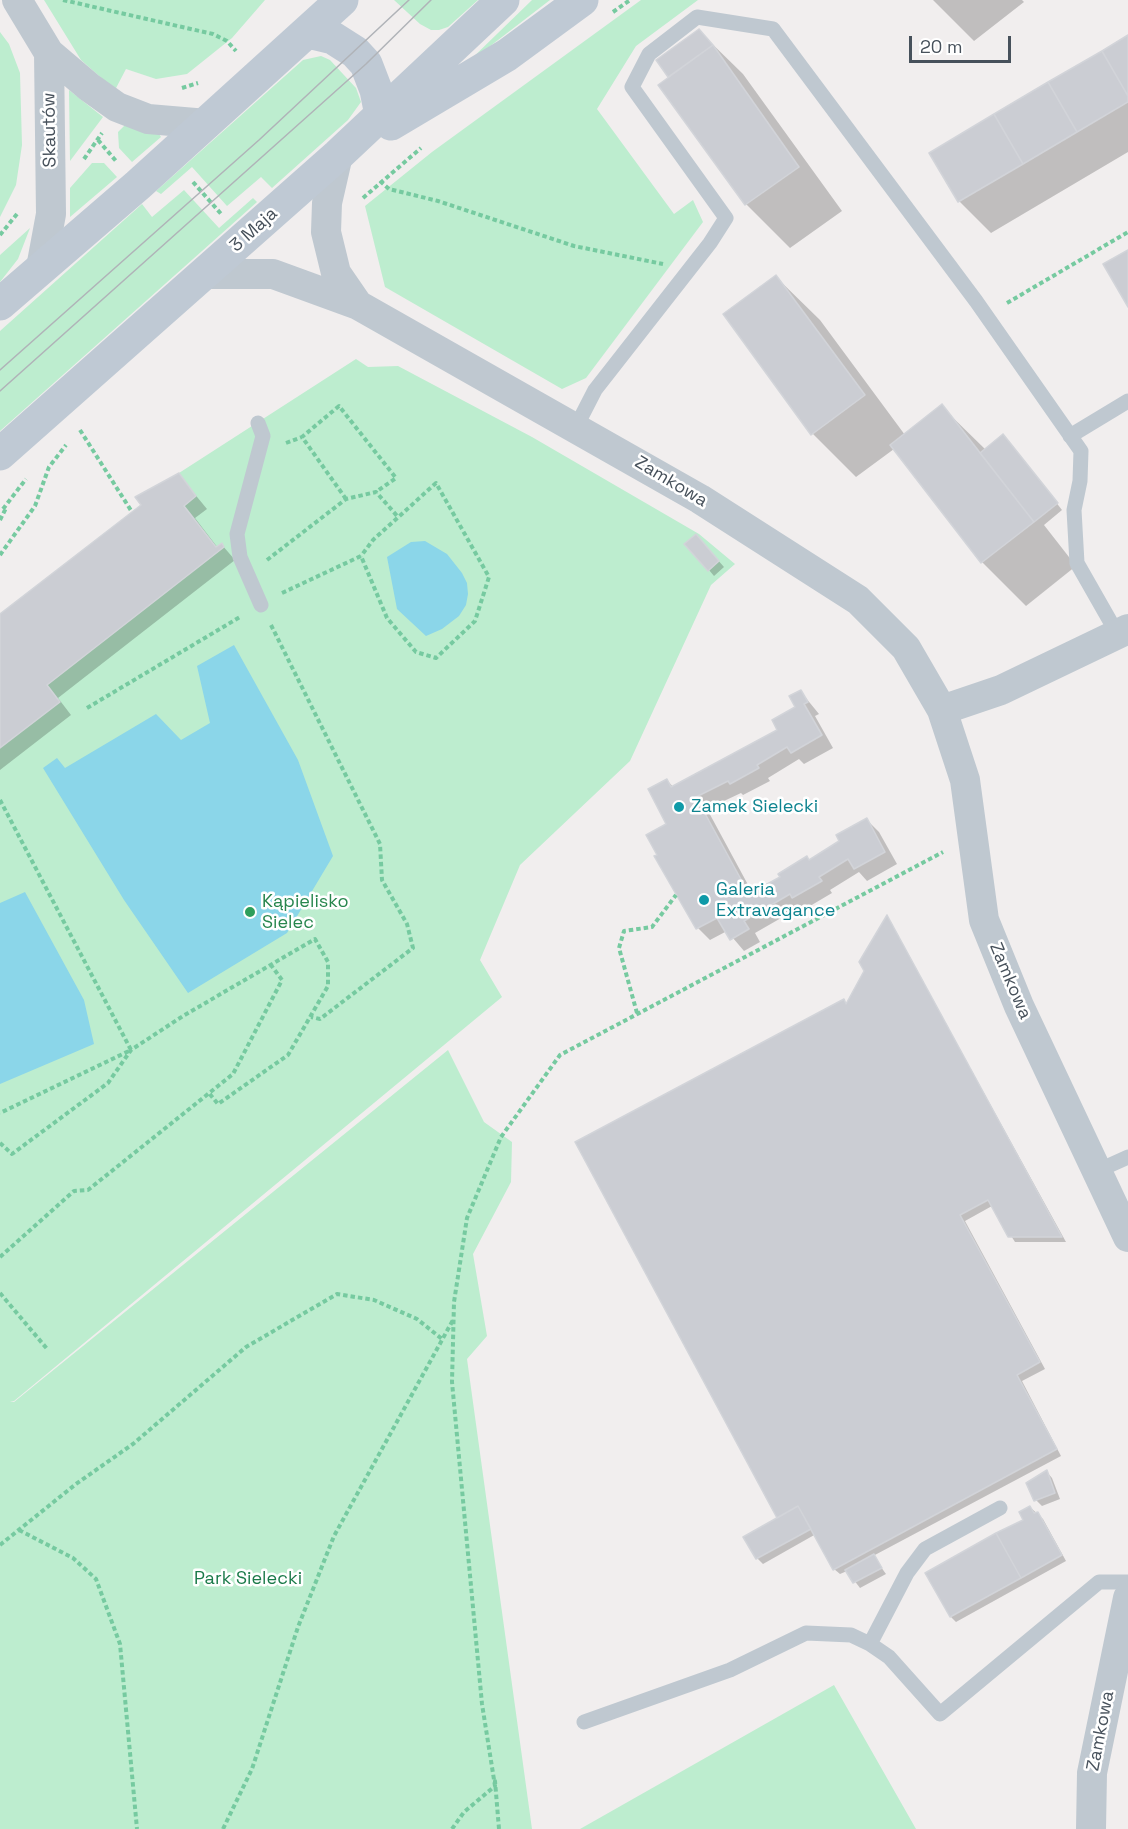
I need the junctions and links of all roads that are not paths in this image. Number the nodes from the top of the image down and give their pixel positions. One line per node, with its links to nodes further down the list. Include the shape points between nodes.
1 (17, 0): 7 (street)
2 (325, 0): 8 (main road)
3 (342, 0): 6 (main road)
4 (503, 0): 9 (main road, 3 Maja)
5 (582, 0): 11 (main road, via 507,55)
6 (308, 32): 8 (main road); 9 (main road, via 333,38 366,64)
7 (49, 53): 10 (street, via 117,107 148,119); 12 (street, Skautów, via 51,214)
8 (281, 56): 10 (main road)
9 (381, 115): 11 (main road, 3 Maja)
10 (207, 124): 12 (main road)
11 (338, 155): 13 (main road, 3 Maja); 15 (street, Zamkowa, via 327,202 326,232 336,273)
12 (41, 267): 14 (main road)
13 (205, 274): 15 (street, Zamkowa, via 273,274); 20 (main road, 3 Maja)
14 (0, 304)
15 (358, 305): 18 (street, Zamkowa)
16 (1128, 401): 19 (lane)
17 (258, 423): 21 (lane, via 263,436 237,534 240,556)
18 (576, 427): 19 (lane, via 595,390 726,218 633,87 649,54 697,17 773,29); 23 (street, Zamkowa, via 700,499 858,600 906,648)
19 (1070, 436): 22 (lane, via 1081,451 1074,510 1077,563)
20 (0, 454)
21 (261, 605)
22 (1123, 632): 23 (street, via 1001,690)
23 (942, 710): 25 (street, Zamkowa, via 965,780 984,920 1019,1006)
24 (1128, 1157): 25 (lane)
25 (1097, 1171): 26 (street, Zamkowa)
26 (1128, 1237)
27 (999, 1508): 30 (lane, via 925,1549 907,1573)
28 (1128, 1582): 30 (lane, via 1099,1582 940,1714 889,1657)
29 (1128, 1598): 31 (street, Zamkowa)
30 (870, 1644): 32 (lane, via 851,1635 807,1633 730,1670)
31 (1122, 1653): 33 (street, Zamkowa, via 1092,1773)
32 (584, 1722)
33 (1091, 1829)

